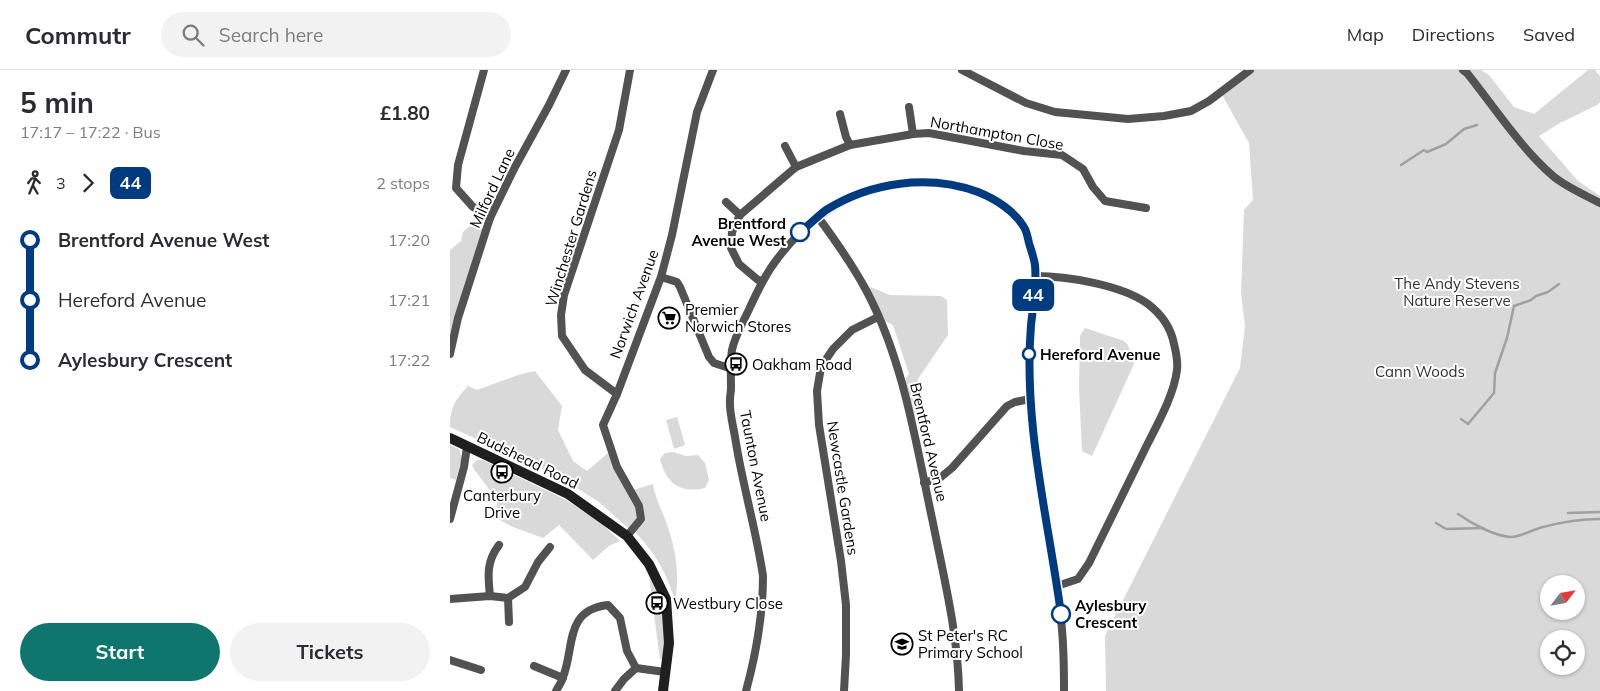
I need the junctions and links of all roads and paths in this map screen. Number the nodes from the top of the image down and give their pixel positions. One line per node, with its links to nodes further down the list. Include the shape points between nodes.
1 (484, 70): 19 (street, via 458,165 456,188)
2 (566, 70): 19 (street, Milford Lane)
3 (630, 70): 26 (street, Winchester Gardens, via 619,130 564,295 561,315 562,336 585,370)
4 (713, 70): 20 (street, Norwich Avenue, via 697,112 672,235)
5 (962, 70): 6 (street, via 1026,103 1055,112 1128,119 1191,111)
6 (1250, 70)
7 (1463, 70): 15 (street, via 1520,142 1555,177)
8 (908, 107): 10 (street, Northampton Close)
9 (840, 114): 11 (street)
10 (913, 134): 11 (street, Northampton Close); 16 (street, Northampton Close, via 929,133 1024,152 1062,155 1083,169 1105,200)
11 (850, 145): 13 (street, Northampton Close)
12 (785, 146): 13 (street)
13 (796, 167): 17 (street, Northampton Close)
14 (726, 202): 17 (street)
15 (1600, 203)
16 (1146, 208)
17 (740, 215): 22 (street, Northampton Close, via 732,232 731,248 739,264)
18 (818, 217): 21 (street, Taunton Avenue, via 850,198 899,183 925,181 970,189 992,198 1017,218 1026,230); 22 (street, Taunton Avenue, via 800,232); 23 (street, Brentford Avenue, via 840,247)
19 (490, 218): 24 (street, Milford Lane)
20 (660, 276): 25 (street, via 677,282 709,357 714,363); 26 (street, Norwich Avenue)
21 (1035, 276): 27 (street, Taunton Avenue, via 1029,346); 35 (street, via 1088,282 1147,303 1162,317 1172,334 1176,353 1177,370 1165,409 1090,563 1078,579)
22 (762, 281): 25 (street, Taunton Avenue, via 732,349)
23 (878, 317): 30 (street, Brentford Avenue, via 904,389); 50 (street, Newcastle Gardens, via 852,330 833,349 821,367 817,391 819,425 846,606)
24 (450, 354)
25 (729, 368): 49 (street, Taunton Avenue, via 737,452 763,576 753,665)
26 (616, 394): 32 (street, Norwich Avenue, via 603,426 617,467 640,506 641,519)
27 (1030, 399): 30 (street, via 1007,406 952,468 941,477); 35 (street, Taunton Avenue, via 1040,486)
28 (450, 438): 29 (street, Budshead Road)
29 (467, 447): 31 (street); 32 (street, Budshead Road, via 568,494)
30 (924, 483): 51 (street, Brentford Avenue, via 953,626)
31 (450, 519)
32 (627, 536): 44 (street, Budshead Road, via 649,564 666,599 669,642)
33 (499, 545): 36 (street, via 487,573)
34 (550, 547): 37 (street, via 525,587)
35 (1057, 586): 52 (street, Taunton Avenue)
36 (490, 596): 37 (street); 38 (street)
37 (508, 598): 39 (street)
38 (450, 599)
39 (509, 622)
40 (450, 660): 43 (street)
41 (534, 666): 45 (street)
42 (636, 668): 44 (street); 45 (street, via 627,651 620,618 608,605 594,607 574,627); 47 (street)
43 (481, 670)
44 (665, 672): 48 (street, Budshead Road)
45 (563, 678): 46 (street)
46 (556, 691)
47 (615, 691)
48 (663, 691)
49 (746, 691)
50 (844, 691)
51 (959, 691)
52 (1064, 691)

